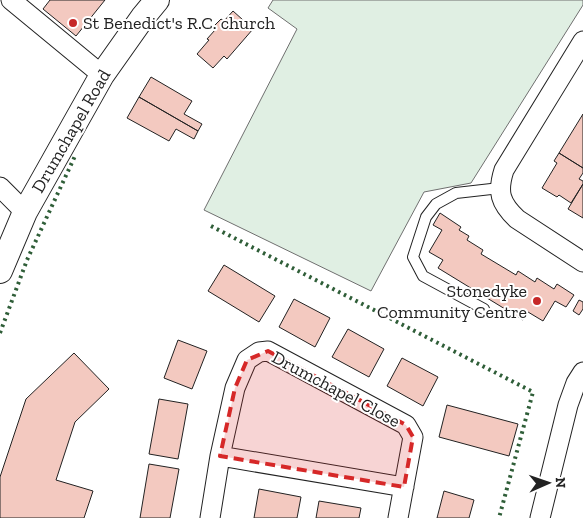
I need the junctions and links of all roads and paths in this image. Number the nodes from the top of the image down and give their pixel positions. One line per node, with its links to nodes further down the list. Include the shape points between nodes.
1 (11, 0): 4 (street)
2 (157, 0): 4 (street, Drumchapel Road)
3 (583, 41): 6 (street, via 504,170)
4 (102, 74): 7 (street, Drumchapel Road)
5 (0, 187): 7 (street)
6 (500, 188): 8 (street, via 507,210 516,220); 10 (lane, via 456,193 436,204 426,217 413,256 423,276)
7 (25, 212): 9 (street, Drumchapel Road)
8 (583, 262)
9 (0, 271)
10 (484, 309)
11 (583, 372): 16 (street, via 568,405)
12 (220, 456): 13 (street); 13 (street, Drumchapel Close, via 235,388 247,360 259,352 268,351 406,426 413,436); 14 (street, Drumchapel Close)
13 (404, 487): 15 (street, Drumchapel Close)
14 (210, 518)
15 (398, 518)
16 (540, 518)

